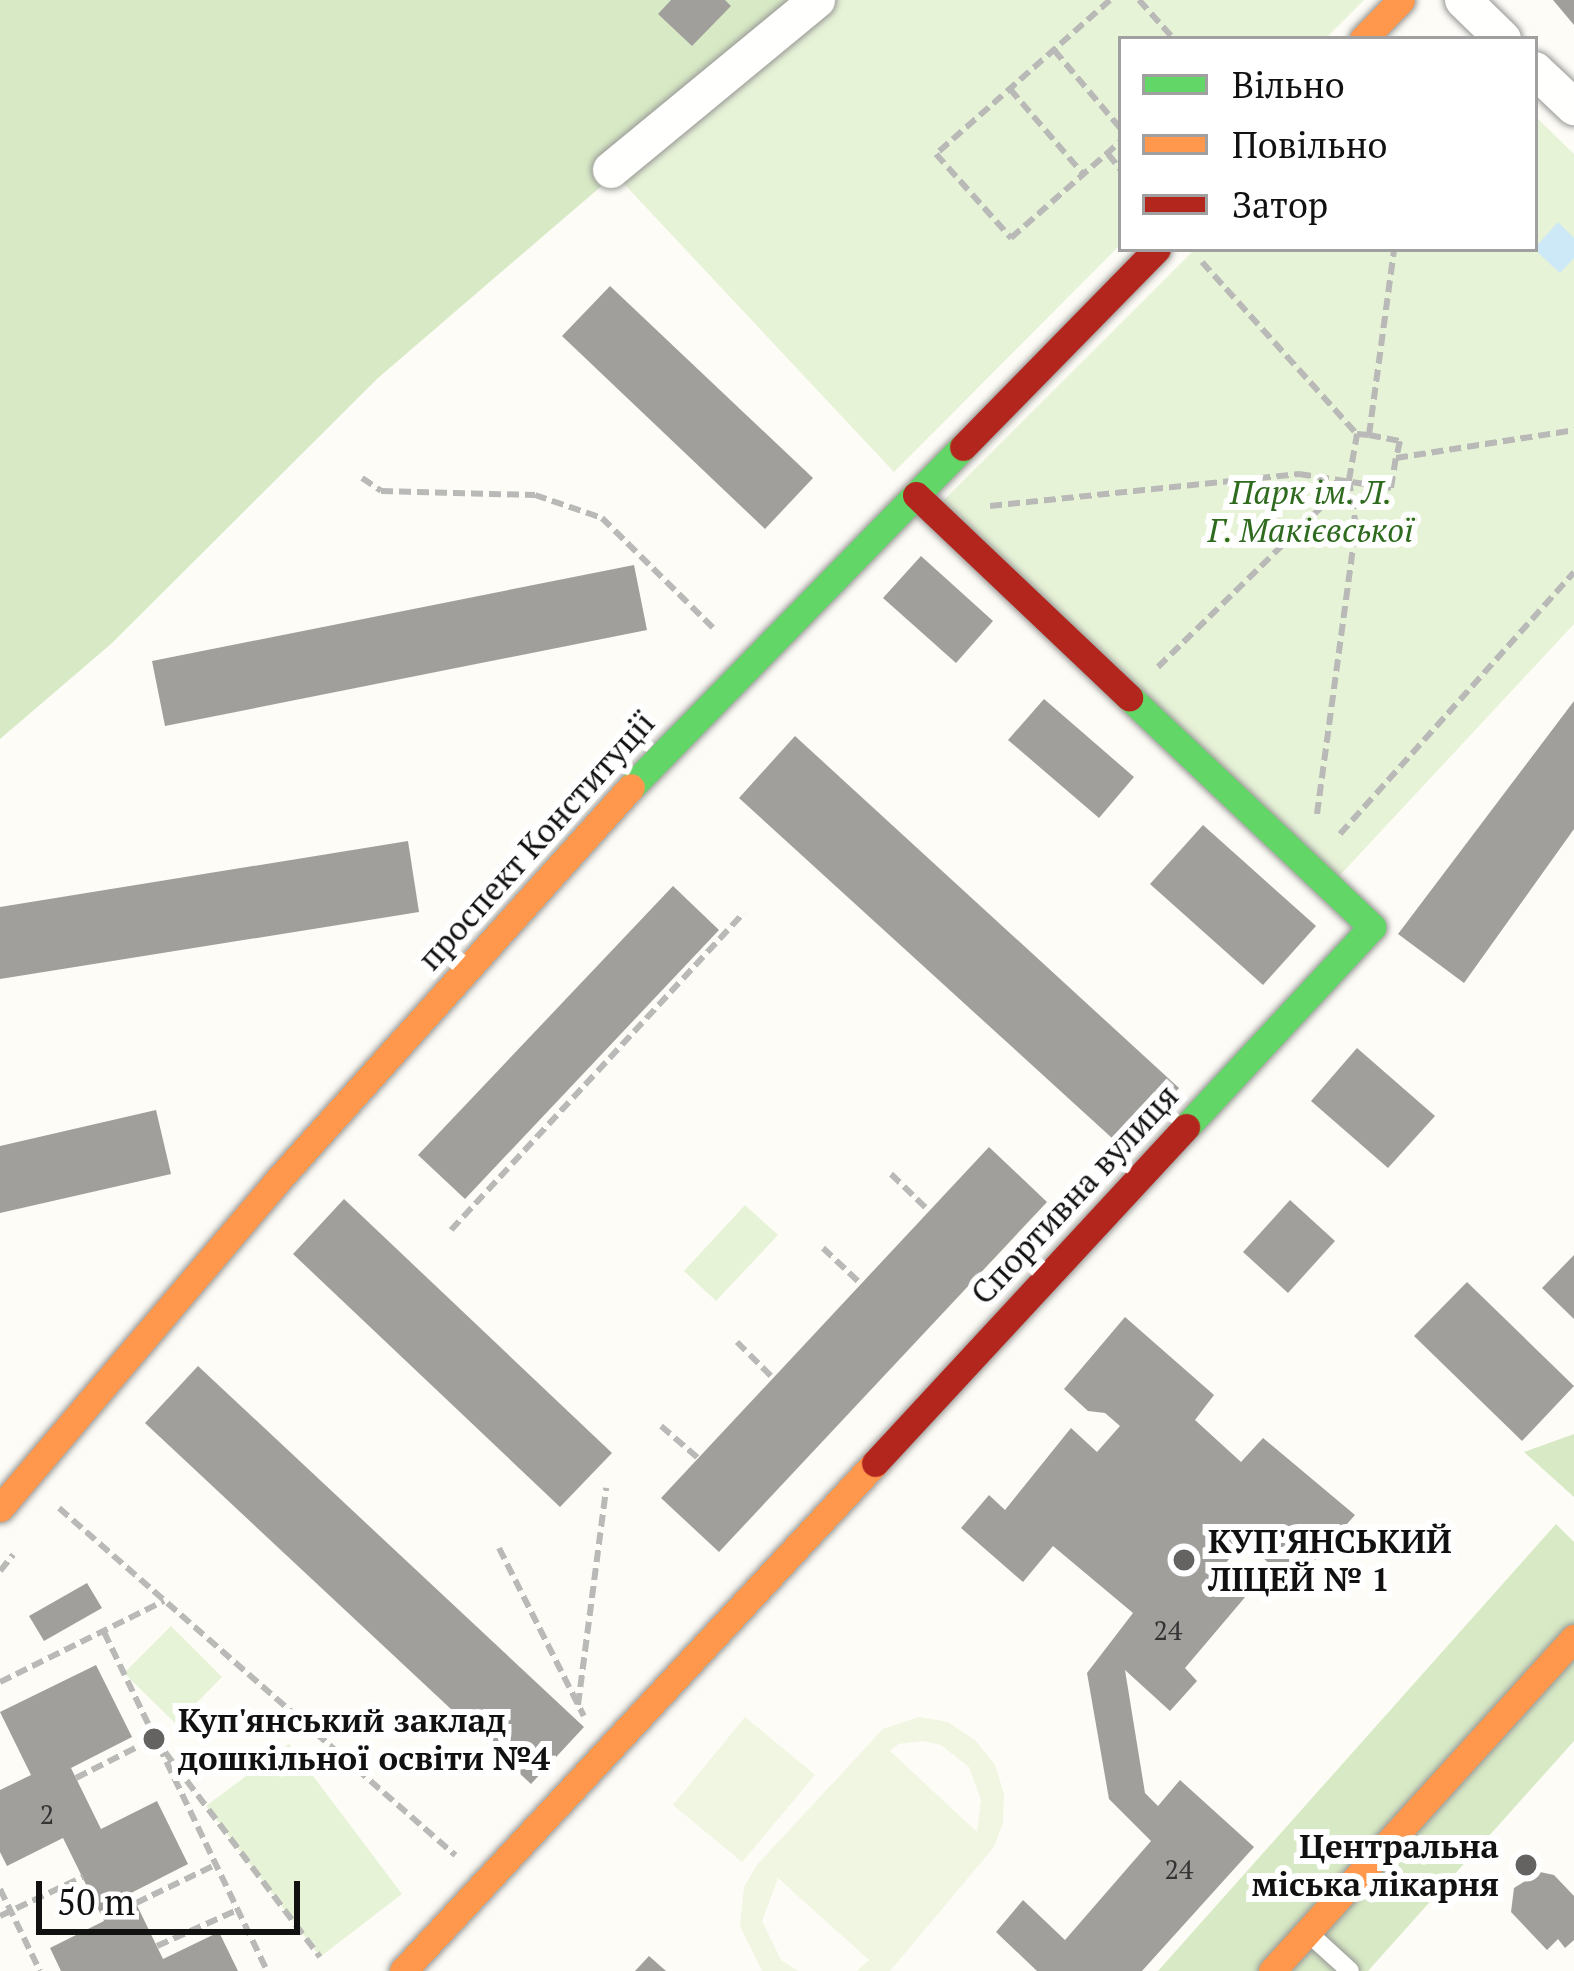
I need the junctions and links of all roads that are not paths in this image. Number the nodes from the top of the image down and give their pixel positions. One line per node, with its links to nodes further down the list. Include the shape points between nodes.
1 (817, 0): 8 (street)
2 (1401, 0): 4 (main road)
3 (1463, 0): 5 (street)
4 (1366, 36)
5 (1500, 36)
6 (1538, 73): 7 (street)
7 (1574, 107)
8 (611, 170)
9 (1154, 252): 10 (main road, проспект Конституції)
10 (925, 503): 11 (main road, проспект Конституції, via 578,844); 14 (main road, Спортивна вулиця, via 1372,927)
11 (0, 1508)
12 (1574, 1638): 13 (main road)
13 (1307, 1932): 15 (main road); 16 (lane)
14 (403, 1971)
15 (1272, 1971)
16 (1350, 1971)

